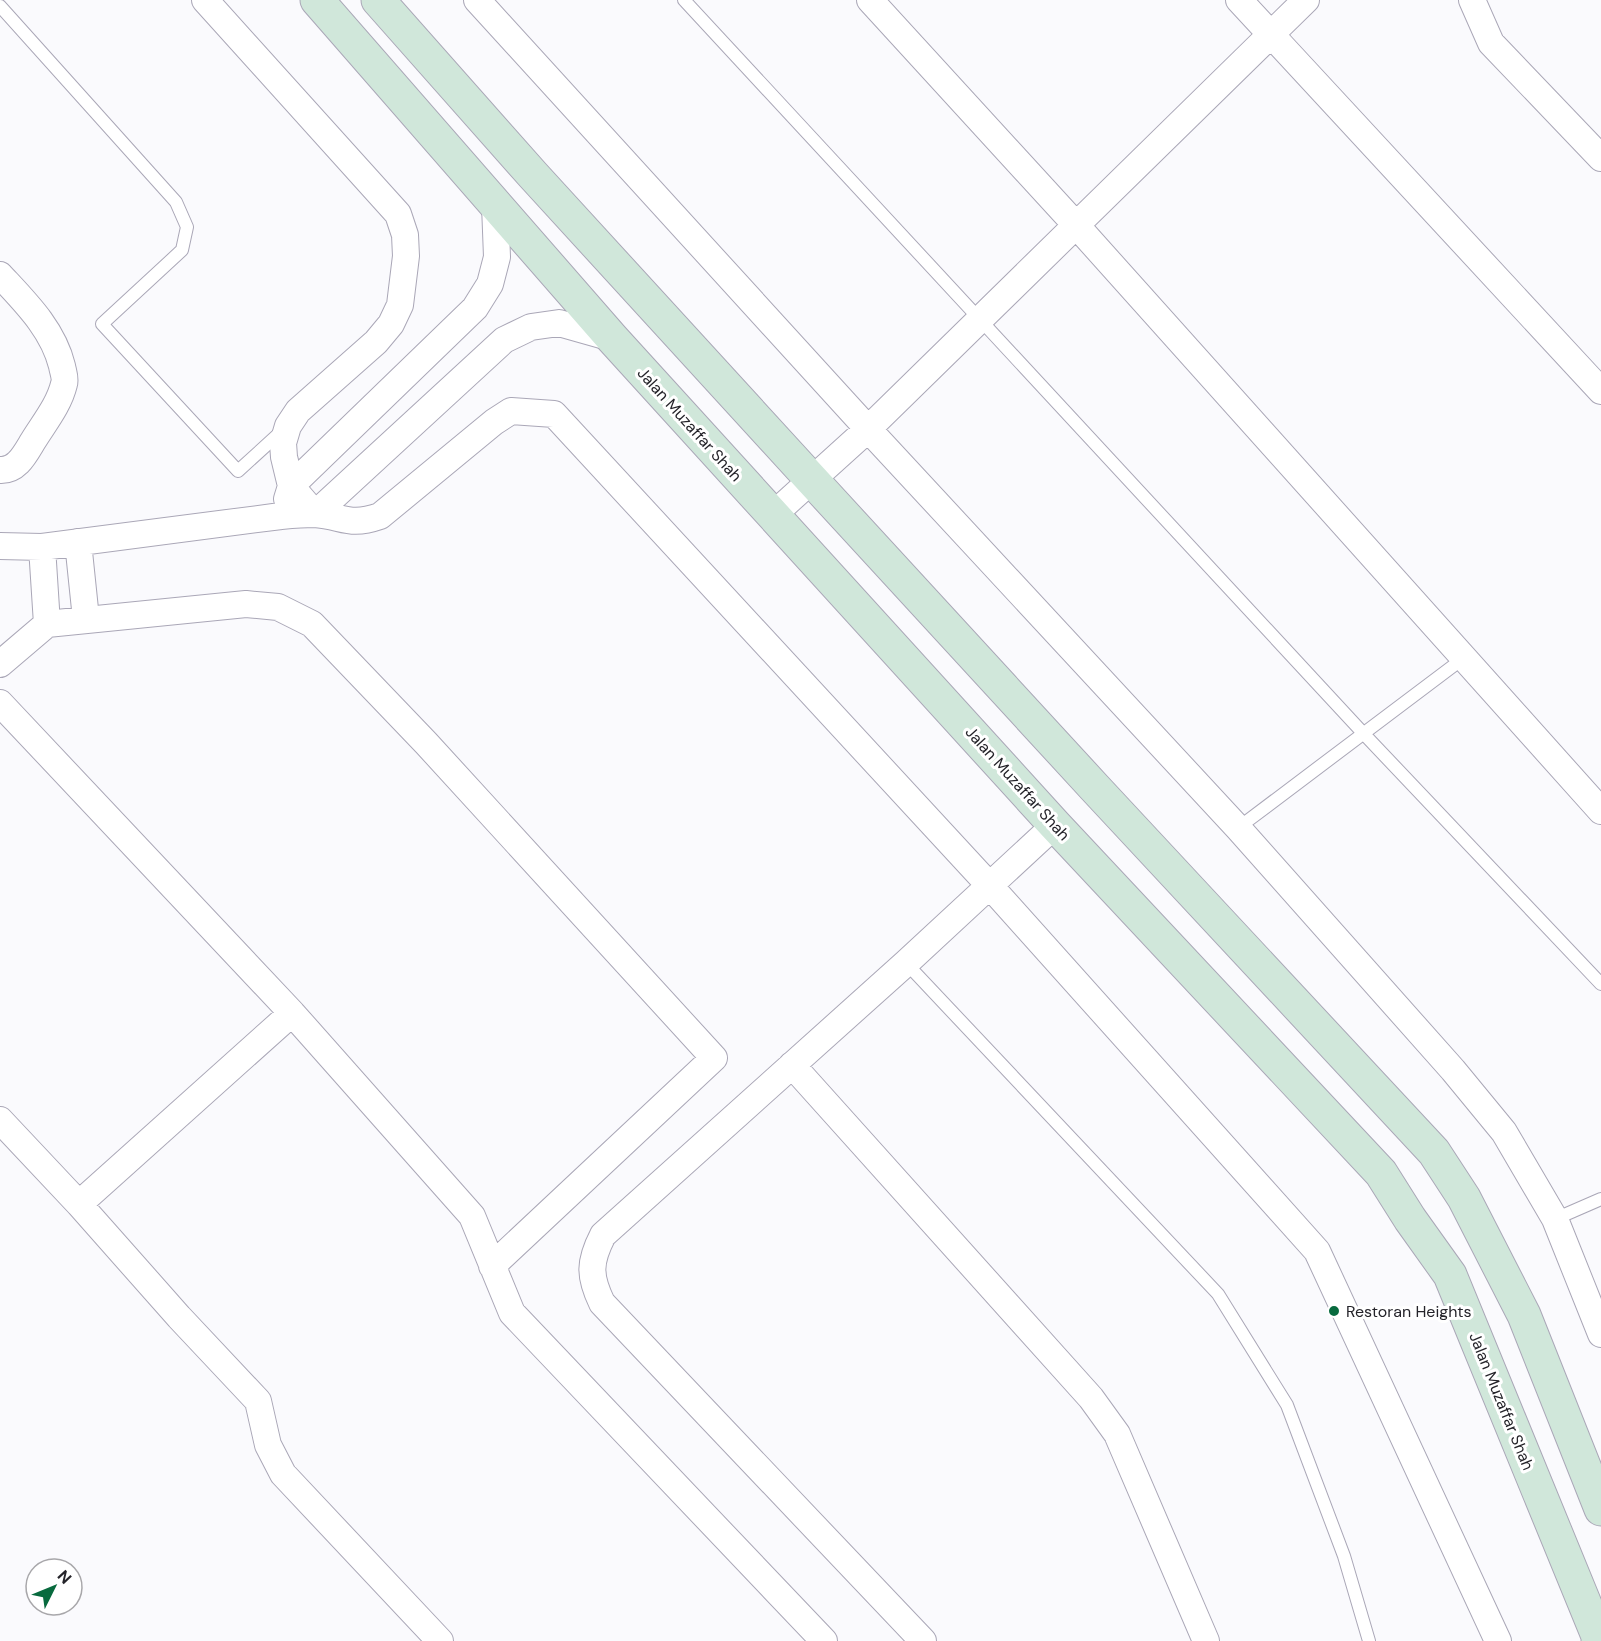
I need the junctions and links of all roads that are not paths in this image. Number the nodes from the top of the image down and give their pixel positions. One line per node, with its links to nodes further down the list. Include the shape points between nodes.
1 (205, 0): 19 (street, via 398,214 405,235 400,305 391,324 298,411)
2 (317, 0): 13 (main road, Jalan Muzaffar Shah)
3 (378, 0): 22 (main road)
4 (477, 0): 20 (street)
5 (684, 0): 16 (lane)
6 (870, 0): 14 (street)
7 (1239, 0): 11 (street)
8 (1305, 0): 11 (street)
9 (1472, 0): 12 (street, via 1491,43)
10 (0, 6): 19 (lane, via 176,202 187,227 182,250 102,324 238,471)
11 (1271, 34): 14 (street); 18 (street)
12 (1601, 158)
13 (495, 205): 17 (main road, Jalan Muzaffar Shah); 23 (street, via 497,257 490,284 475,308)
14 (1076, 225): 16 (street); 32 (street)
15 (0, 275): 21 (street, via 51,336 66,381 21,462)
16 (980, 319): 20 (street); 35 (lane)
17 (612, 338): 24 (street, via 560,323 531,327 504,340); 25 (main road, Jalan Muzaffar Shah)
18 (1601, 391)
19 (288, 426): 23 (street, via 283,443)
20 (868, 429): 22 (street); 38 (street)
21 (0, 470)
22 (812, 480): 25 (street); 50 (main road, via 1434,1152 1464,1198 1524,1315)
23 (291, 486): 24 (street); 26 (street)
24 (315, 514): 26 (street); 39 (street, via 347,521 380,516 511,411 554,414)
25 (773, 515): 37 (main road, Jalan Muzaffar Shah)
26 (280, 516): 27 (street)
27 (78, 542): 29 (street); 30 (street)
28 (0, 546): 29 (street)
29 (42, 547): 31 (street)
30 (86, 619): 31 (street); 48 (street, via 246,604 278,607 312,624 714,1058)
31 (47, 624): 33 (street)
32 (1465, 657): 35 (lane); 36 (street)
33 (0, 664)
34 (0, 703): 42 (street)
35 (1363, 733): 38 (lane); 41 (lane)
36 (1601, 811)
37 (1055, 825): 39 (street); 57 (main road, Jalan Muzaffar Shah, via 1381,1173 1450,1275)
38 (1238, 828): 47 (street, via 1504,1132)
39 (990, 886): 40 (street); 56 (street, via 1317,1251)
40 (906, 963): 43 (street); 55 (lane, via 1218,1294 1287,1405 1344,1556)
41 (1601, 984)
42 (292, 1013): 46 (street); 48 (street, via 472,1216)
43 (792, 1065): 53 (street, via 603,1234 591,1268 594,1287 602,1304); 54 (street, via 1091,1398 1117,1434)
44 (0, 1120): 46 (street)
45 (1601, 1199): 47 (lane)
46 (79, 1204): 51 (street, via 258,1401 268,1445 284,1473)
47 (1555, 1219): 49 (street)
48 (492, 1266): 52 (street, via 512,1313)
49 (1601, 1335)
50 (1601, 1509)
51 (440, 1641)
52 (824, 1641)
53 (923, 1641)
54 (1206, 1641)
55 (1369, 1641)
56 (1498, 1641)
57 (1598, 1641)

